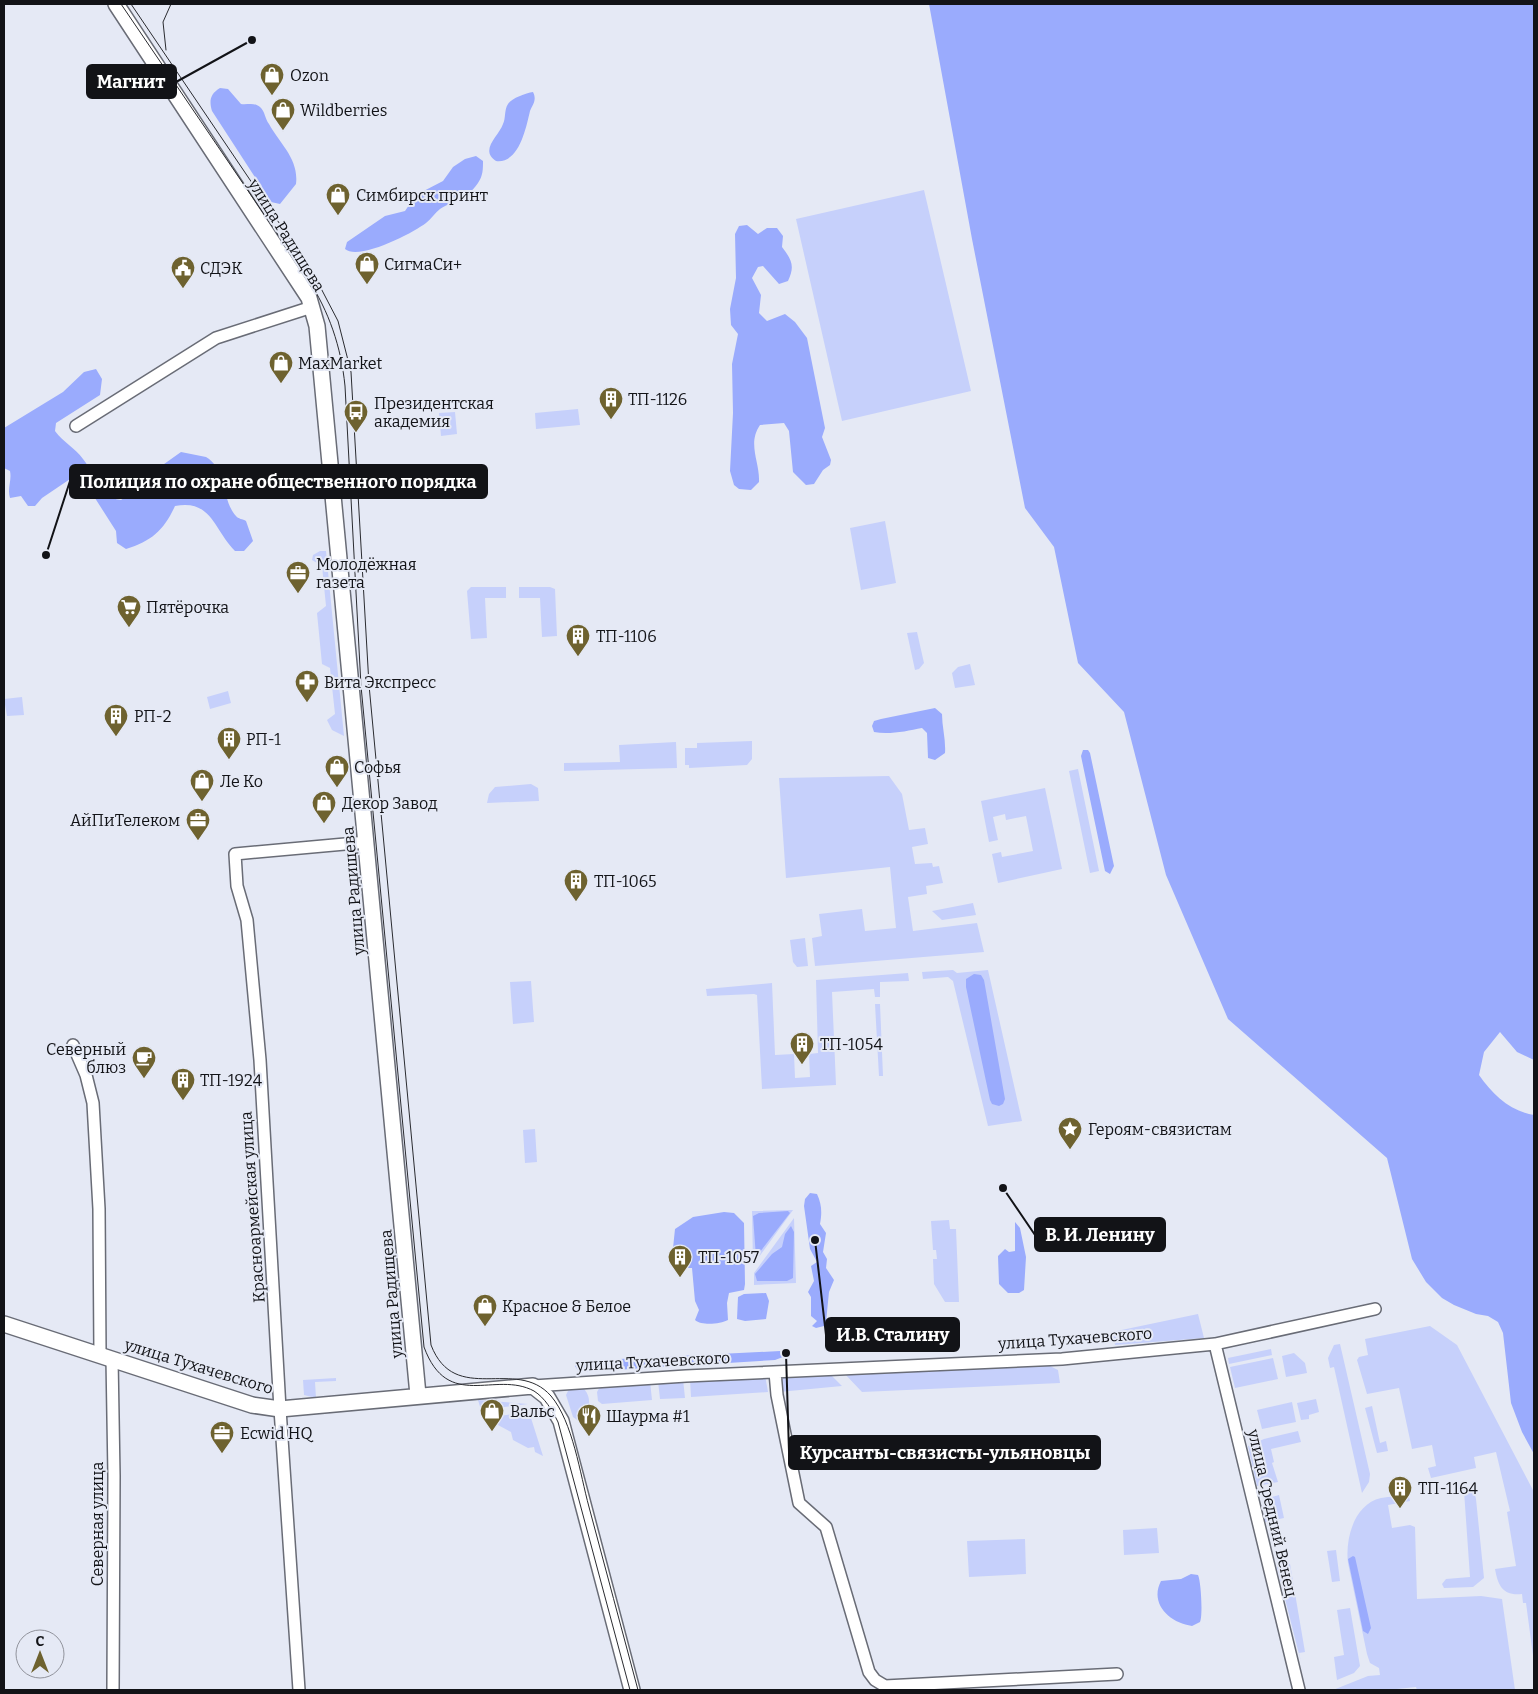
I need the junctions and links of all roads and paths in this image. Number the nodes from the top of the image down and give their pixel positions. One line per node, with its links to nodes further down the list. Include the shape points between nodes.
1 (116, 4): 2 (street, улица Радищева)
2 (312, 307): 3 (street, via 216,338); 4 (street, улица Радищева, via 320,339)
3 (76, 426)
4 (367, 842): 12 (street, улица Радищева); 13 (street, Красноармейская улица, via 235,854 237,886 247,920 260,1060)
5 (73, 1045): 9 (street, Северная улица, via 86,1075 93,1103)
6 (1375, 1309): 8 (street, улица Тухачевского)
7 (4, 1324): 9 (street, улица Тухачевского)
8 (1215, 1344): 10 (street, улица Тухачевского, via 1062,1358); 18 (street, улица Средний Венец)
9 (106, 1356): 13 (street, улица Тухачевского, via 252,1404); 15 (street, Северная улица, via 114,1476)
10 (775, 1372): 11 (street, улица Тухачевского); 14 (street, via 799,1503 826,1527 869,1672 875,1680 885,1686)
11 (533, 1386): 12 (street); 17 (street, via 547,1397 561,1421)
12 (418, 1395): 13 (street, улица Тухачевского)
13 (280, 1409): 16 (street, Красноармейская улица)
14 (1117, 1674)
15 (113, 1690)
16 (299, 1690)
17 (632, 1690)
18 (1299, 1690)

